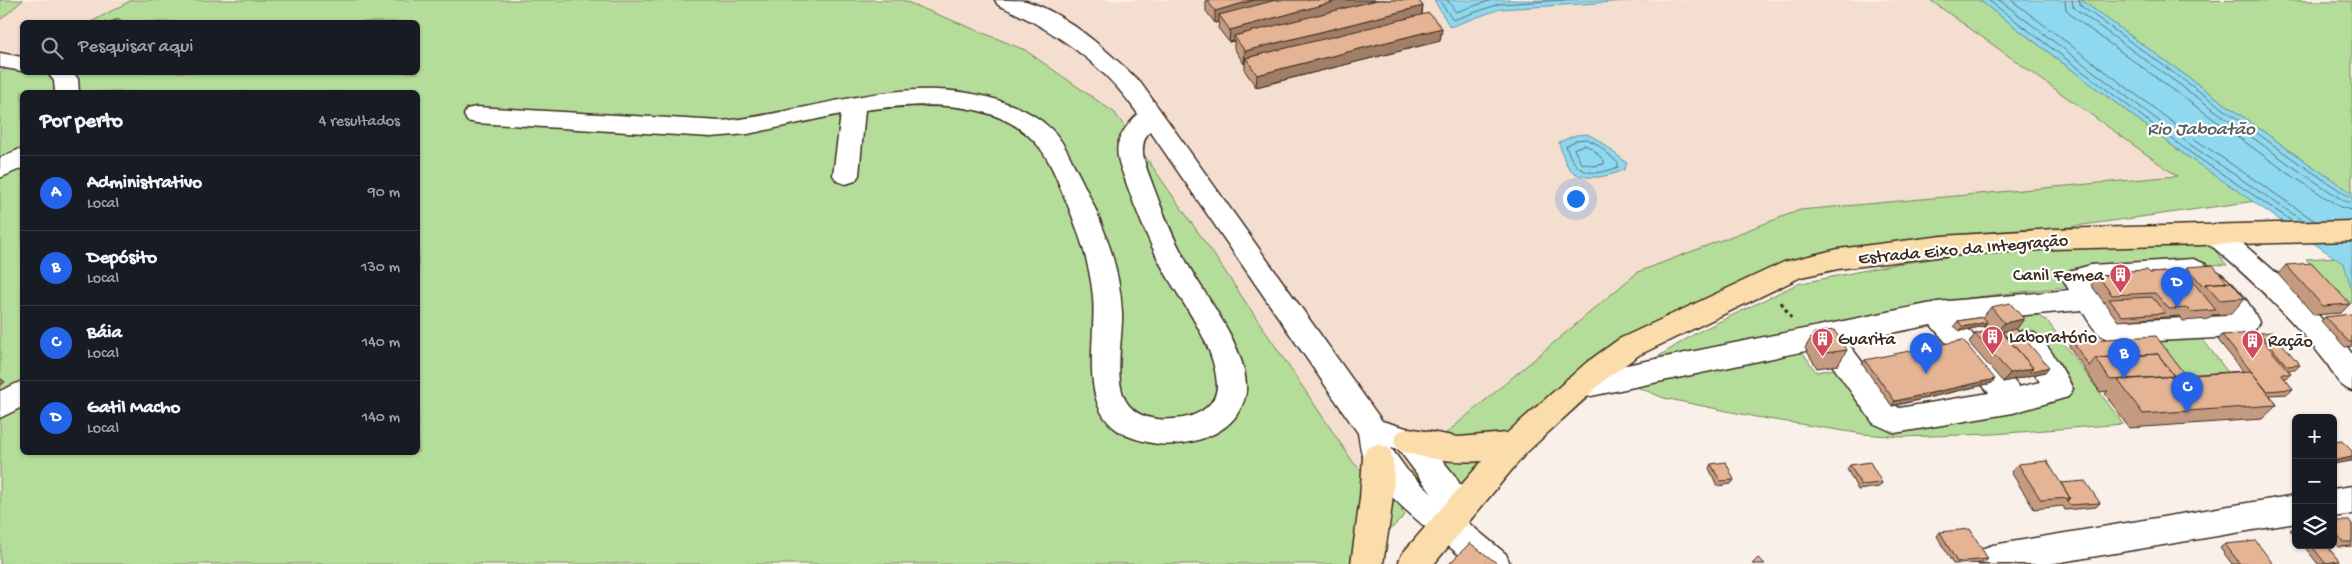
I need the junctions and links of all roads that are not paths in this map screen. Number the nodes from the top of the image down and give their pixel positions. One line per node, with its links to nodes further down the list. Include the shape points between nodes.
1 (1006, 0): 8 (street, via 1040,15 1095,52 1132,87)
2 (0, 60): 3 (street)
3 (20, 64)
4 (61, 75): 5 (street, via 66,79)
5 (67, 90)
6 (854, 104): 7 (street, via 722,129); 8 (street, via 943,99 983,102 1014,114 1041,134 1056,154 1088,218 1100,257 1108,314 1108,394 1117,414 1137,428 1162,432 1188,431 1224,413 1231,397 1230,371 1218,340 1168,252 1133,164 1130,146 1135,133); 11 (street)
7 (476, 115)
8 (1152, 115): 24 (street)
9 (20, 158): 10 (street)
10 (0, 170)
11 (846, 176)
12 (2352, 231): 13 (main road, Estrada Eixo da Integração)
13 (2214, 234): 18 (street, via 2254,265 2299,310 2340,358); 19 (main road, Estrada Eixo da Integração, via 1942,246 1838,259 1794,269 1629,347)
14 (2087, 299): 14 (street, via 2105,324 2116,332 2236,326 2244,322 2241,313 2208,278 2193,268 2083,276 2078,282); 15 (street)
15 (1997, 306): 16 (street); 21 (street, via 2042,362 2058,389)
16 (1937, 313): 17 (street); 21 (street)
17 (1826, 335): 19 (street); 21 (street, via 1892,421)
18 (2352, 379)
19 (1577, 387): 25 (main road, Estrada Eixo da Integração)
20 (20, 394): 22 (street)
21 (2013, 401)
22 (0, 406)
23 (1409, 441): 24 (street); 25 (main road, via 1458,450); 29 (street, via 1444,485)
24 (1375, 443): 29 (street, via 1416,499); 31 (main road, via 1376,498)
25 (1514, 445): 29 (main road, Estrada Eixo da Integração)
26 (2352, 500): 27 (street)
27 (2337, 502)
28 (2292, 510): 30 (street)
29 (1453, 517): 32 (main road, Estrada Eixo da Integração); 33 (street)
30 (1993, 559)
31 (1367, 564)
32 (1414, 564)
33 (1494, 564)

